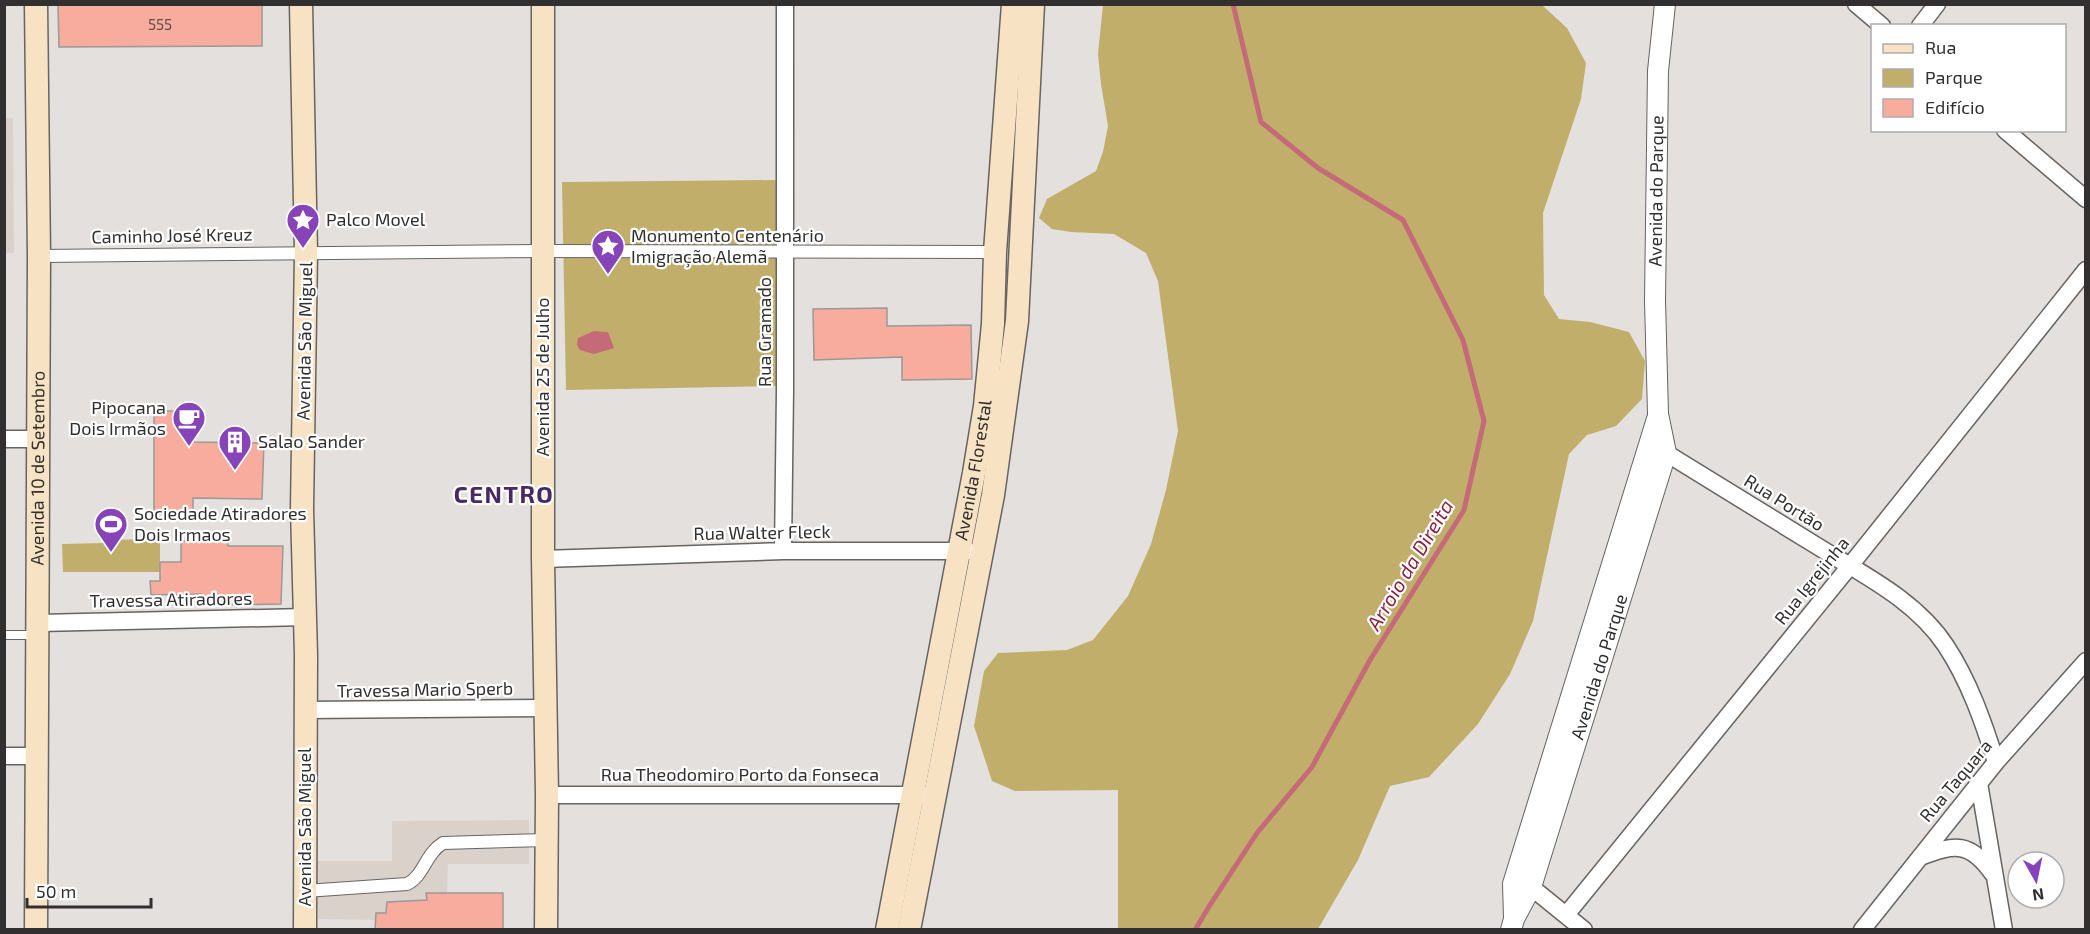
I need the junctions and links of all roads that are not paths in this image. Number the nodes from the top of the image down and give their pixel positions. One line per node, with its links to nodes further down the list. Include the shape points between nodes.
1 (301, 4): 16 (main road, Avenida São Miguel)
2 (543, 4): 14 (main road, Avenida 25 de Julho)
3 (785, 4): 15 (street, Rua Gramado)
4 (1013, 4): 17 (main road, Avenida Florestal)
5 (1033, 4): 25 (main road, Avenida Florestal, via 1017,321 993,495)
6 (1665, 4): 20 (street, Avenida do Parque, via 1658,71 1655,217)
7 (1856, 4): 10 (street)
8 (1937, 4): 11 (street)
9 (36, 5): 18 (main road, Avenida 10 de Setembro)
10 (1880, 24)
11 (1922, 24)
12 (2007, 132): 13 (street)
13 (2085, 199)
14 (543, 251): 15 (street, Caminho José Kreuz); 16 (street, Caminho José Kreuz); 26 (main road, Avenida 25 de Julho)
15 (784, 251): 17 (street, Caminho José Kreuz); 24 (street, Rua Gramado)
16 (306, 252): 18 (street, Caminho José Kreuz); 28 (main road, Avenida São Miguel, via 302,509)
17 (995, 252): 25 (main road, Avenida Florestal, via 993,324)
18 (39, 256): 22 (main road, Avenida 10 de Setembro)
19 (2085, 270): 27 (street, Rua Igrejinha)
20 (1658, 414): 23 (street, Avenida do Parque); 46 (street, Avenida do Parque, via 1513,884)
21 (4, 439): 22 (street)
22 (37, 439): 29 (main road, Avenida 10 de Setembro)
23 (1666, 453): 27 (street, Rua Portão); 43 (street, Avenida do Parque)
24 (783, 551): 25 (street, Rua Walter Fleck); 26 (street, Rua Walter Fleck)
25 (971, 551): 39 (main road, Avenida Florestal)
26 (543, 559): 32 (main road, Avenida 25 de Julho)
27 (1850, 567): 36 (street, Rua Portão, via 1916,612 1945,644 1978,709); 45 (street, Rua Igrejinha)
28 (305, 617): 29 (street, Travessa Atiradores); 33 (main road, Avenida São Miguel)
29 (39, 629): 30 (lane); 35 (main road, Avenida 10 de Setembro)
30 (4, 635)
31 (2085, 661): 36 (street, Rua Taquara)
32 (545, 708): 33 (street, Travessa Mario Sperb); 38 (main road, Avenida 25 de Julho)
33 (305, 710): 44 (main road, Avenida São Miguel)
34 (4, 756): 35 (street)
35 (38, 756): 47 (main road, Avenida 10 de Setembro)
36 (1996, 762): 37 (street, Rua Taquara)
37 (1979, 783): 41 (street, Rua Taquara); 42 (street)
38 (547, 795): 39 (street, Rua Theodomiro Porto da Fonseca); 40 (main road, Avenida 25 de Julho)
39 (923, 795): 50 (main road, Avenida Florestal); 51 (main road, Avenida Florestal)
40 (546, 840): 44 (street, via 443,843 435,848 417,878 407,884); 49 (main road, Avenida 25 de Julho)
41 (1918, 858): 42 (street, via 1945,848 1963,848 1975,853); 53 (street, Rua Taquara)
42 (1994, 874): 54 (street)
43 (1531, 887): 45 (street); 46 (street, Avenida do Parque)
44 (305, 891): 48 (main road, Avenida São Miguel)
45 (1566, 915): 52 (street)
46 (1513, 924)
47 (36, 930)
48 (305, 930)
49 (546, 930)
50 (887, 930)
51 (909, 930)
52 (1584, 930)
53 (1862, 930)
54 (2004, 930)

